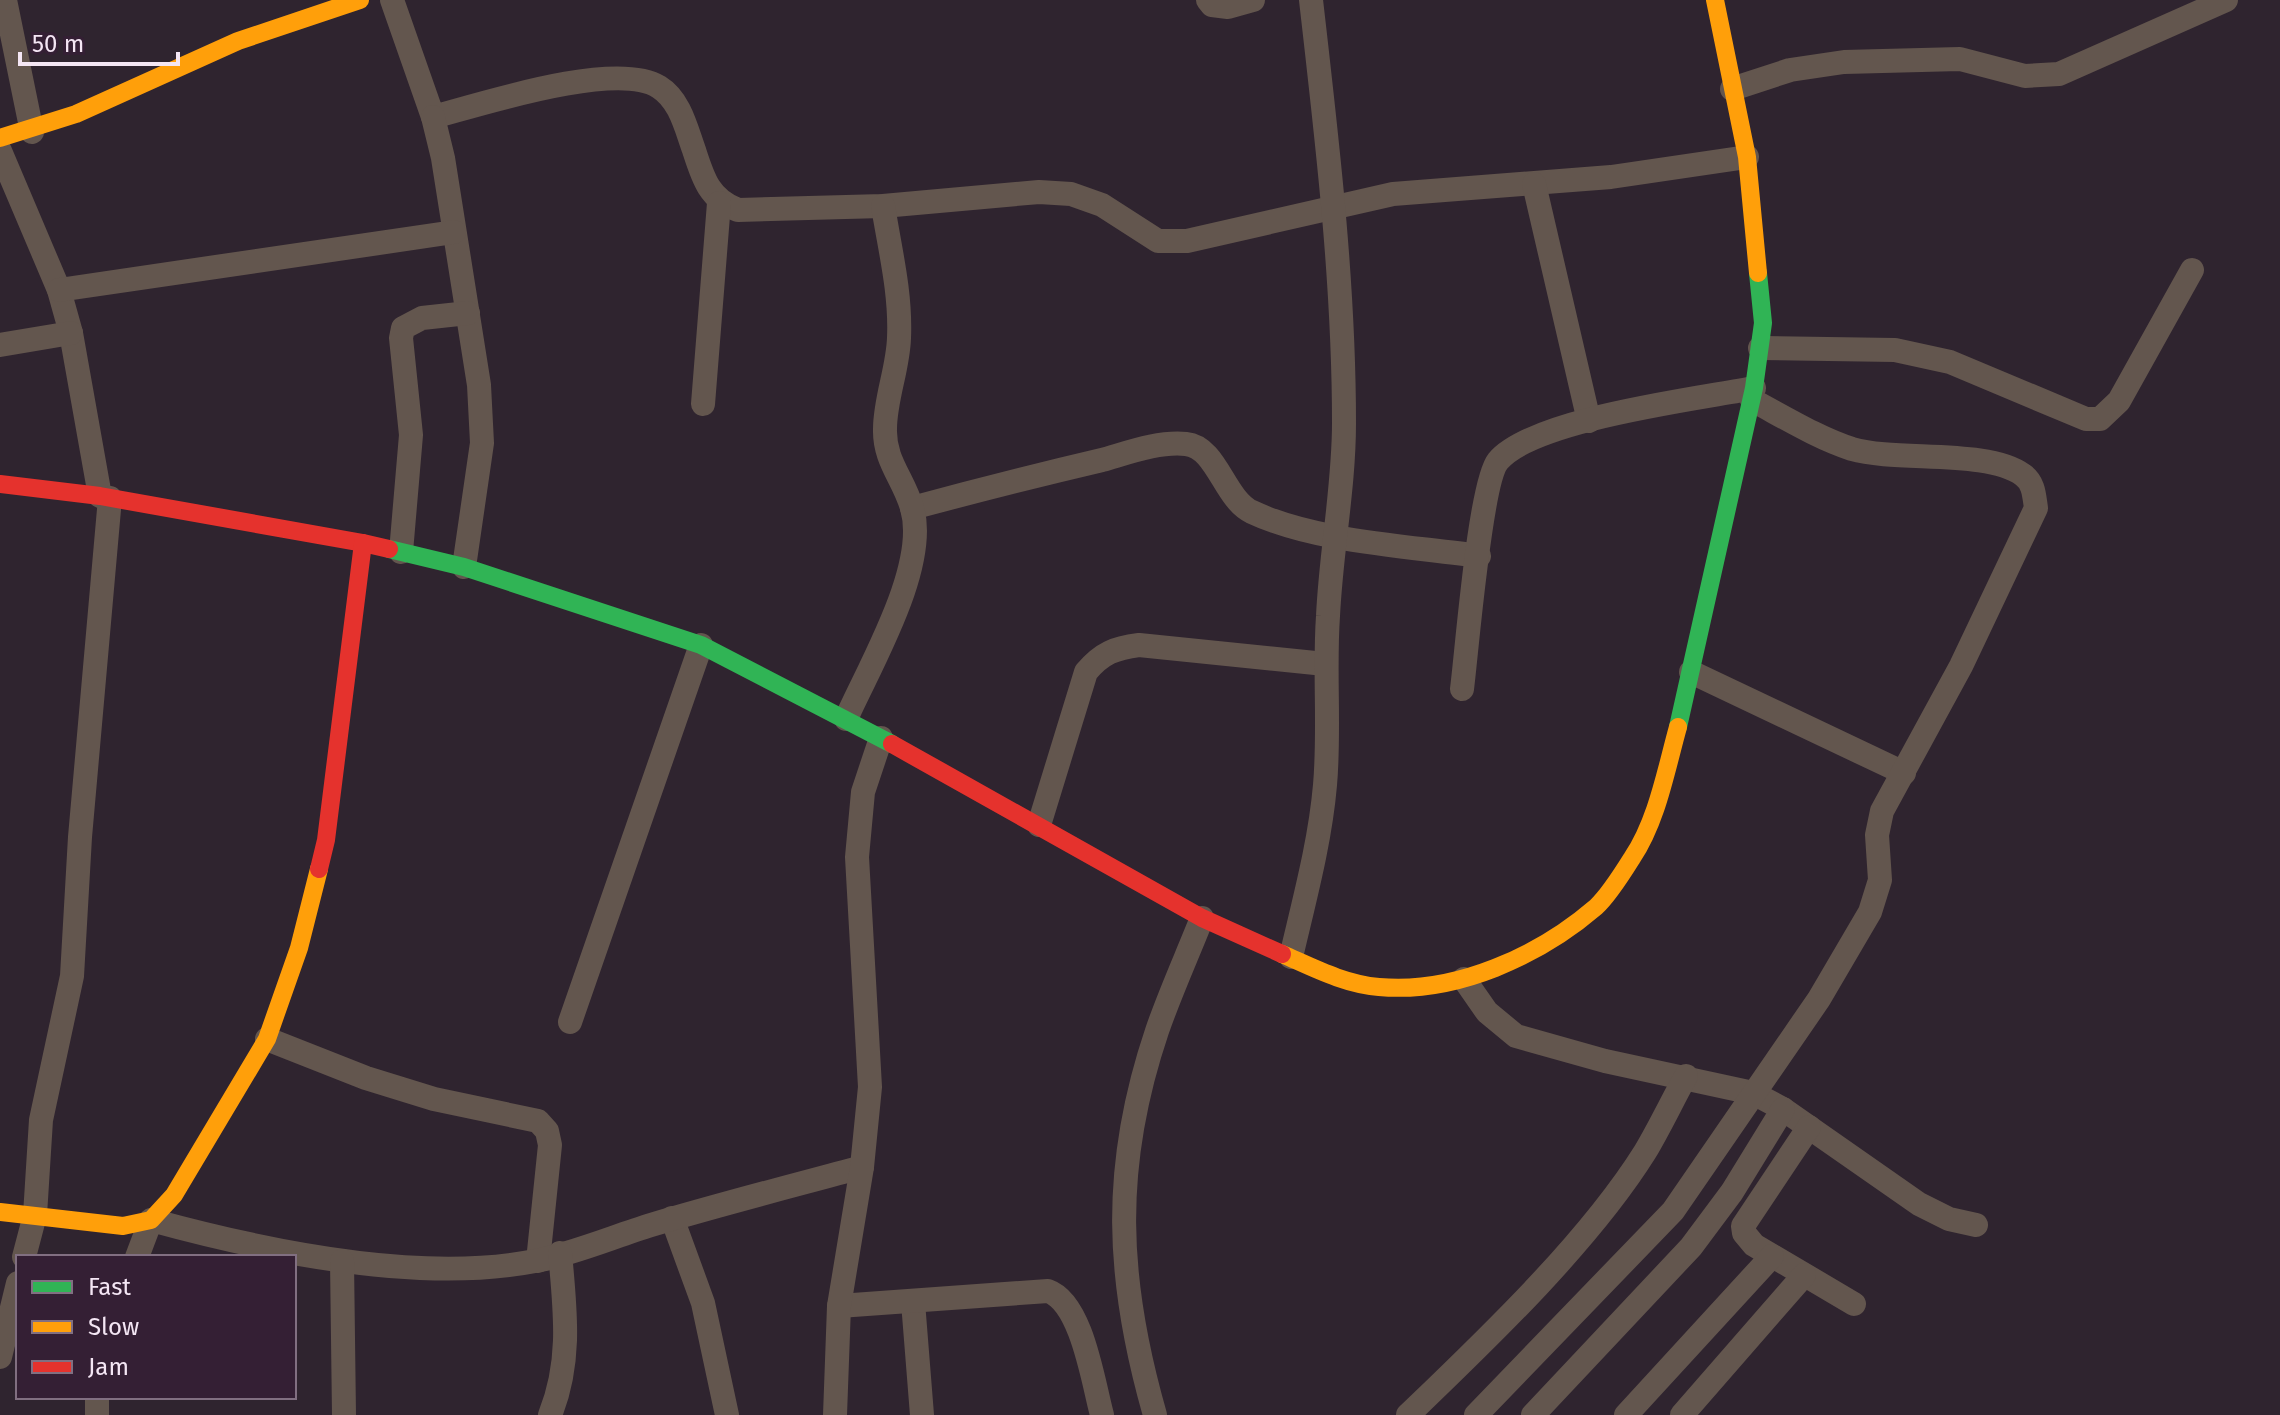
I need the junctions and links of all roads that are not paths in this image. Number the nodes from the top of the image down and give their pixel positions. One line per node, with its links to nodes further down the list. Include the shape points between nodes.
1 (5, 0): 11 (street)
2 (360, 0): 11 (street, via 197,58)
3 (392, 0): 10 (street)
4 (1208, 0): 5 (street, via 1228,7)
5 (1253, 0)
6 (1311, 0): 18 (street)
7 (1715, 0): 9 (street)
8 (2226, 0): 9 (street, via 2059,74 2025,76 1960,59 1844,62 1790,70)
9 (1732, 89): 14 (street)
10 (433, 117): 16 (street, via 567,84 646,80 663,88 680,110 706,184); 19 (street)
11 (32, 132): 12 (street)
12 (0, 138)
13 (0, 151): 21 (street)
14 (1747, 157): 15 (street); 25 (street, via 1763,323)
15 (1534, 184): 18 (street, via 1393,194); 28 (street)
16 (719, 203): 17 (street, via 738,210); 27 (street)
17 (883, 206): 18 (street, via 1039,192 1071,194 1102,205 1158,241 1187,241); 31 (street, via 899,298 899,342 885,427 887,455)
18 (1335, 209): 32 (street, via 1344,420)
19 (454, 232): 21 (street); 22 (street)
20 (2192, 270): 25 (street, via 2119,401 2100,419 2086,419 1950,362 1895,350)
21 (59, 290): 23 (street)
22 (468, 313): 34 (street, via 422,318 403,328 411,435); 36 (street, via 482,443)
23 (71, 333): 24 (street); 30 (street)
24 (0, 345)
25 (1760, 348): 26 (street)
26 (1753, 394): 28 (street); 39 (street); 43 (street, via 1849,448 1881,456 1960,458 2005,467 2023,474 2033,487 2036,508 2007,573)
27 (703, 404)
28 (1589, 421): 35 (street, via 1526,441 1498,461 1485,492)
29 (0, 484): 30 (street)
30 (105, 497): 33 (street); 56 (street, via 72,976 41,1120)
31 (912, 508): 32 (street, via 1172,443 1190,444 1206,455 1247,509); 41 (street, via 916,548 902,595)
32 (1335, 535): 35 (street); 38 (street)
33 (363, 543): 34 (street); 49 (street, via 326,840 299,948)
34 (401, 552): 36 (street)
35 (1479, 556): 40 (street)
36 (464, 567): 37 (street)
37 (701, 645): 41 (street); 48 (street)
38 (1325, 664): 44 (street, via 1139,645 1117,647 1098,657 1086,672); 46 (street, via 1325,784)
39 (1691, 672): 43 (street); 47 (street, via 1661,790 1634,856 1616,881 1598,905 1549,942)
40 (1462, 689)
41 (846, 719): 42 (street)
42 (881, 738): 44 (street); 54 (street, via 863,792 857,857 870,1087)
43 (1904, 773): 51 (street, via 1882,811 1877,835 1880,880 1870,912 1845,959)
44 (1039, 825): 45 (street)
45 (1202, 918): 46 (street); 77 (street, via 1157,1032 1132,1122 1122,1199 1125,1278 1138,1357)
46 (1291, 957): 47 (street, via 1341,980 1380,987 1434,986)
47 (1464, 979): 50 (street, via 1487,1012 1516,1036)
48 (570, 1022)
49 (267, 1039): 58 (street, via 174,1195); 63 (street, via 434,1099 538,1121 550,1145)
50 (1686, 1076): 51 (street); 78 (street, via 1644,1152 1601,1211)
51 (1753, 1093): 52 (street); 79 (street, via 1673,1211)
52 (1783, 1109): 53 (street); 80 (street, via 1691,1247)
53 (1809, 1127): 59 (street, via 1919,1204); 62 (street, via 1743,1226 1747,1239)
54 (862, 1167): 57 (street); 69 (street)
55 (0, 1212): 56 (street)
56 (35, 1215): 58 (street, via 123,1226); 60 (street)
57 (672, 1218): 63 (street); 73 (street, via 703,1303)
58 (151, 1220): 61 (street); 64 (street, via 240,1245)
59 (1976, 1225)
60 (25, 1255)
61 (138, 1255)
62 (1772, 1256): 65 (street); 81 (street)
63 (549, 1257): 64 (street, via 444,1267); 72 (street, via 567,1326 564,1367)
64 (342, 1261): 71 (street)
65 (1804, 1275): 68 (street); 82 (street)
66 (16, 1291): 70 (street)
67 (913, 1302): 69 (street); 75 (street); 76 (street, via 1048,1291 1058,1295 1072,1311)
68 (1854, 1304)
69 (839, 1306): 74 (street)
70 (0, 1357)
71 (344, 1415)
72 (550, 1415)
73 (727, 1415)
74 (835, 1415)
75 (922, 1415)
76 (1102, 1415)
77 (1155, 1415)
78 (1408, 1415)
79 (1476, 1415)
80 (1533, 1415)
81 (1626, 1415)
82 (1682, 1415)

